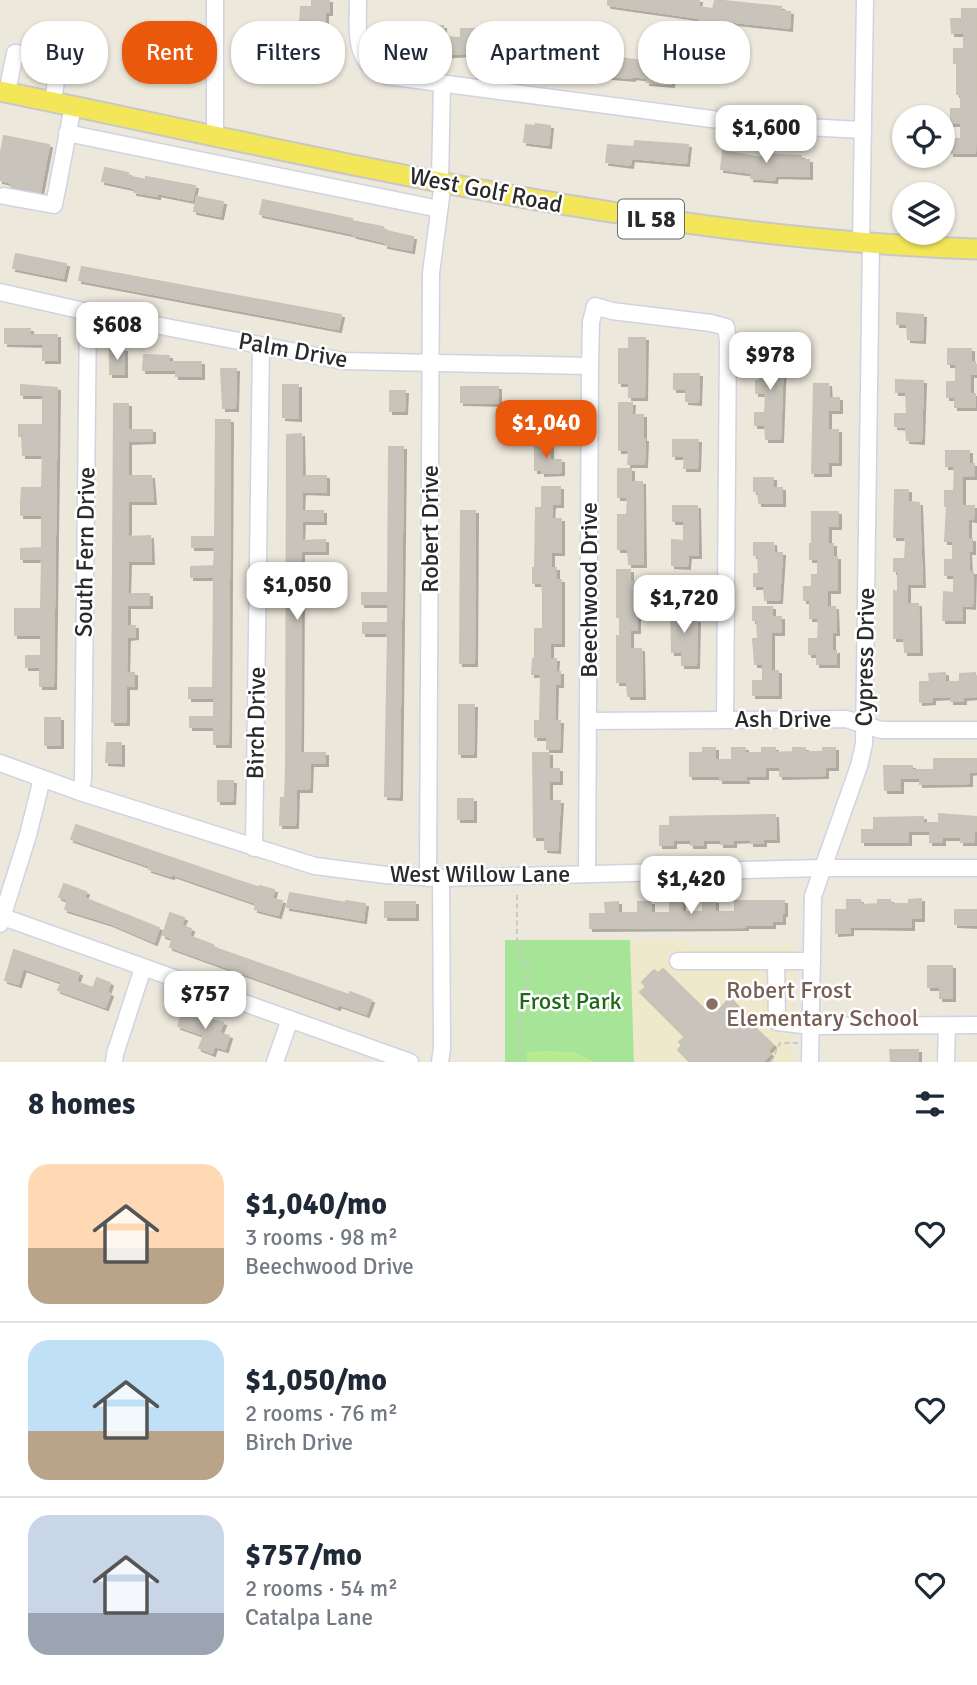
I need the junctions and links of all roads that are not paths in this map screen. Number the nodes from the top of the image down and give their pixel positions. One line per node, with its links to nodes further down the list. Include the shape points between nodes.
1 (215, 0): 11 (street)
2 (358, 0): 4 (street)
3 (865, 0): 9 (street, Cypress Drive)
4 (359, 44)
5 (442, 84): 9 (street, via 749,124); 12 (street, Robert Drive)
6 (5, 96): 7 (main road, West Golf Road / IL 58); 7 (street, via 15,53 59,60)
7 (53, 102): 8 (main road, West Golf Road / IL 58)
8 (73, 106): 10 (street); 11 (main road, West Golf Road / IL 58)
9 (863, 130): 15 (street, Cypress Drive)
10 (68, 133): 13 (street, via 54,205); 14 (street, West Golf Road)
11 (215, 135): 12 (main road, West Golf Road / IL 58)
12 (441, 182): 14 (street, Robert Drive); 15 (main road, West Golf Road / IL 58, via 645,218)
13 (4, 196)
14 (439, 209): 20 (street, Robert Drive, via 432,273)
15 (866, 242): 16 (main road, West Golf Road / IL 58); 24 (street, Cypress Drive)
16 (977, 249)
17 (0, 292): 18 (street, Palm Drive)
18 (88, 312): 19 (street, Palm Drive); 28 (street, South Fern Drive)
19 (261, 346): 20 (street, Palm Drive, via 343,361); 29 (street, Birch Drive)
20 (431, 363): 21 (street, Palm Drive); 33 (street, Robert Drive)
21 (590, 366): 22 (street, Beechwood Drive, via 595,306 726,327); 23 (street, Beechwood Drive)
22 (725, 718): 23 (street, Ash Drive); 24 (street, Ash Drive, via 846,719)
23 (588, 721): 32 (street, Beechwood Drive)
24 (864, 724): 25 (street, Ash Drive, via 881,730); 30 (street, Cypress Drive, via 859,766)
25 (977, 730)
26 (0, 763): 27 (street, West Willow Lane)
27 (42, 779): 28 (street, West Willow Lane); 34 (street)
28 (80, 792): 29 (street, West Willow Lane)
29 (254, 848): 33 (street, West Willow Lane, via 315,866)
30 (823, 868): 31 (street, West Willow Lane); 32 (street, West Willow Lane); 37 (street, Cypress Drive, via 813,896)
31 (977, 868)
32 (587, 874): 33 (street, West Willow Lane)
33 (435, 878): 46 (street, Robert Drive)
34 (1, 921): 38 (street)
35 (678, 961): 36 (street)
36 (776, 961): 37 (street); 41 (street, via 777,1022)
37 (812, 961): 41 (street, Cypress Drive)
38 (143, 968): 39 (street); 43 (street)
39 (290, 1020): 44 (street); 45 (street)
40 (977, 1025): 42 (street)
41 (811, 1026): 42 (street); 47 (street, Cypress Drive)
42 (947, 1026): 48 (street)
43 (114, 1062)
44 (275, 1062)
45 (410, 1062)
46 (440, 1062)
47 (810, 1062)
48 (946, 1062)

